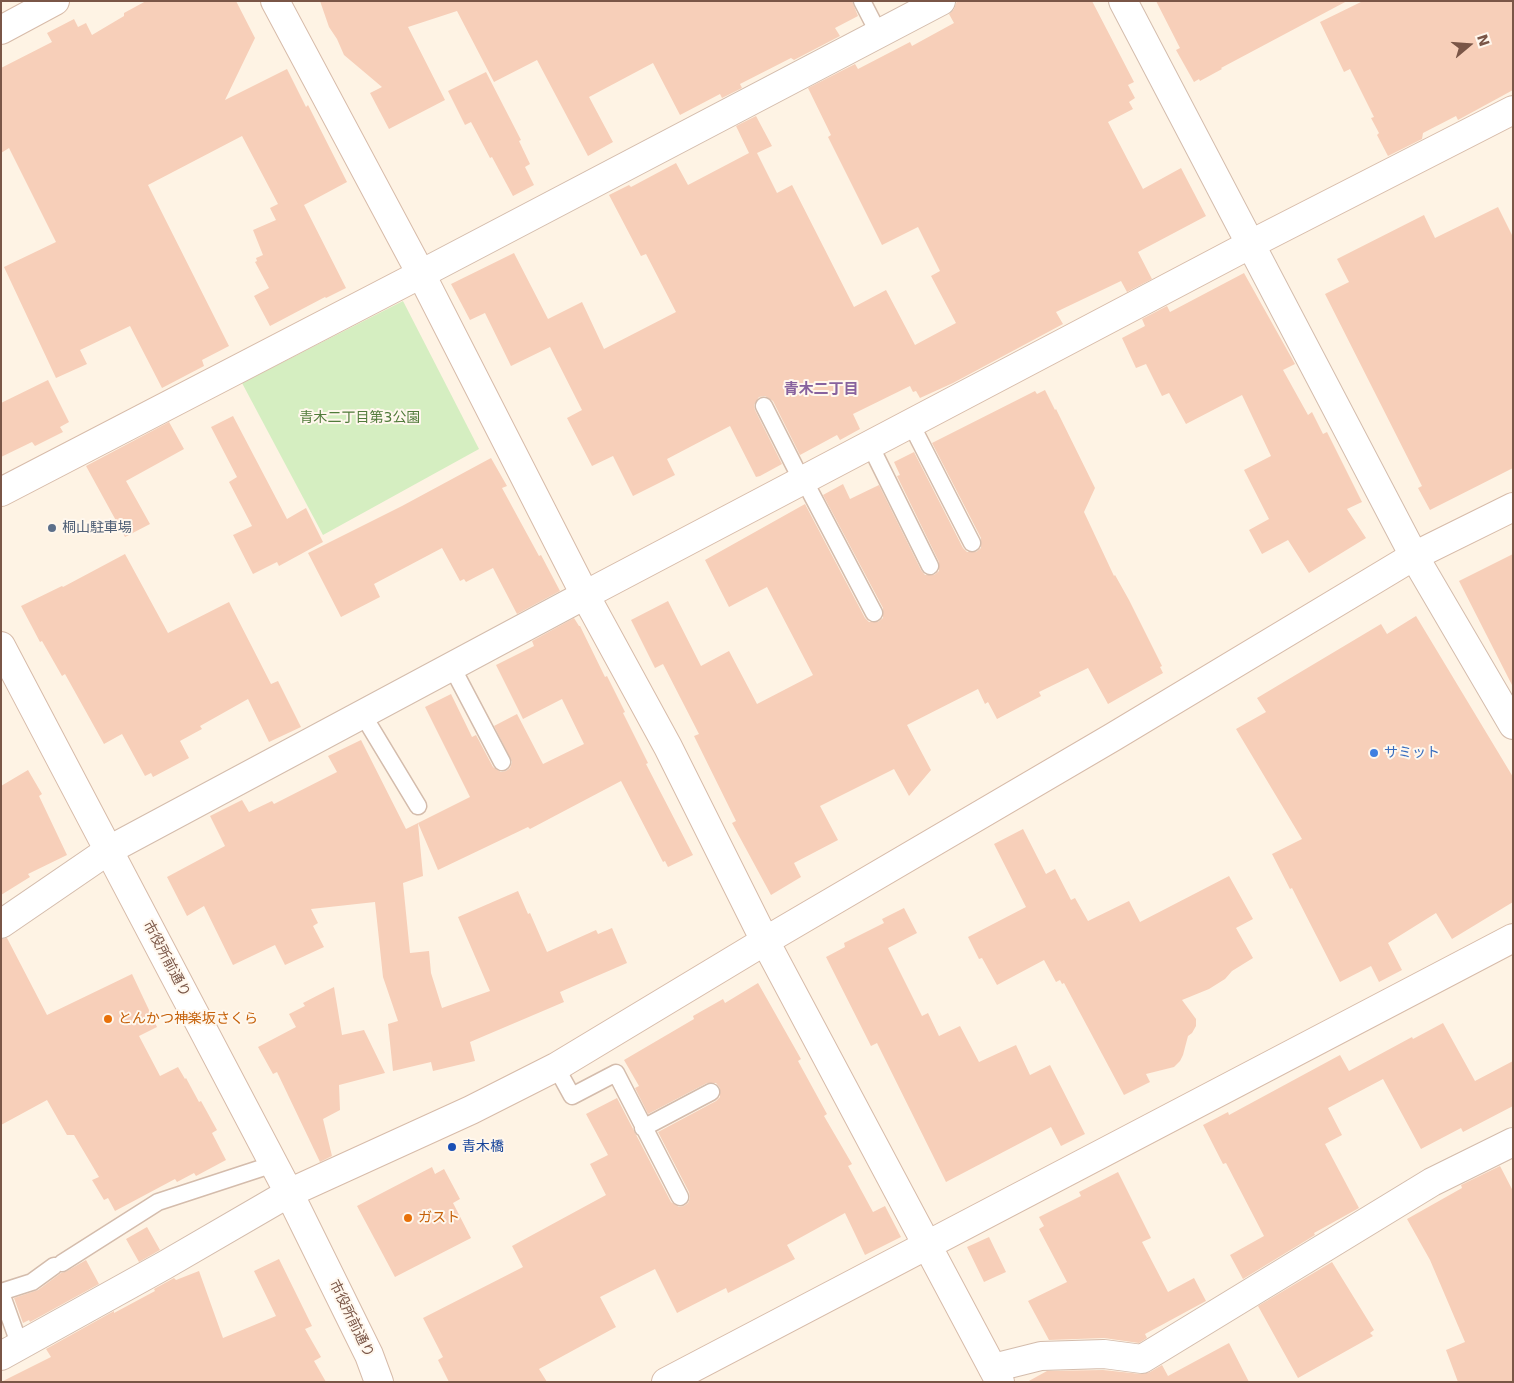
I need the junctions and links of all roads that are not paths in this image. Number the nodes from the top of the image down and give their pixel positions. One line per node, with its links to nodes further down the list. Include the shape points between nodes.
1 (54, 1): 6 (street)
2 (275, 1): 10 (street)
3 (862, 1): 7 (lane)
4 (941, 1): 7 (street)
5 (1123, 1): 9 (street)
6 (1, 30)
7 (879, 34): 10 (street)
8 (1513, 110): 9 (street)
9 (1252, 244): 12 (street); 18 (street)
10 (421, 274): 15 (street); 20 (street)
11 (764, 406): 14 (lane)
12 (911, 424): 13 (street); 17 (lane)
13 (870, 445): 14 (street); 19 (lane)
14 (803, 481): 20 (street); 21 (lane)
15 (1, 492)
16 (1513, 507): 18 (street)
17 (972, 542)
18 (1414, 556): 25 (street); 31 (street)
19 (930, 566)
20 (585, 595): 23 (street); 31 (street, via 668,747)
21 (874, 613)
22 (1, 646): 28 (street, 市役所前通り)
23 (452, 667): 24 (street); 26 (lane)
24 (363, 715): 27 (lane); 28 (street)
25 (1513, 725)
26 (502, 762)
27 (418, 806)
28 (109, 850): 29 (street); 36 (street, 市役所前通り)
29 (1, 924)
30 (1513, 938): 39 (street)
31 (765, 940): 32 (street); 39 (street)
32 (556, 1067): 34 (lane, via 572,1096 616,1073); 37 (street, via 471,1110)
33 (711, 1092): 34 (lane)
34 (644, 1128): 38 (lane)
35 (1513, 1142): 42 (street, via 1432,1182 1142,1359 1104,1354 1041,1356)
36 (274, 1164): 37 (street, 市役所前通り); 40 (lane, via 158,1202 32,1282)
37 (289, 1193): 41 (street); 43 (street, 市役所前通り, via 369,1355)
38 (680, 1197)
39 (927, 1245): 42 (street); 44 (street)
40 (1, 1292): 41 (lane)
41 (11, 1351)
42 (997, 1375)
43 (379, 1382)
44 (666, 1382)

